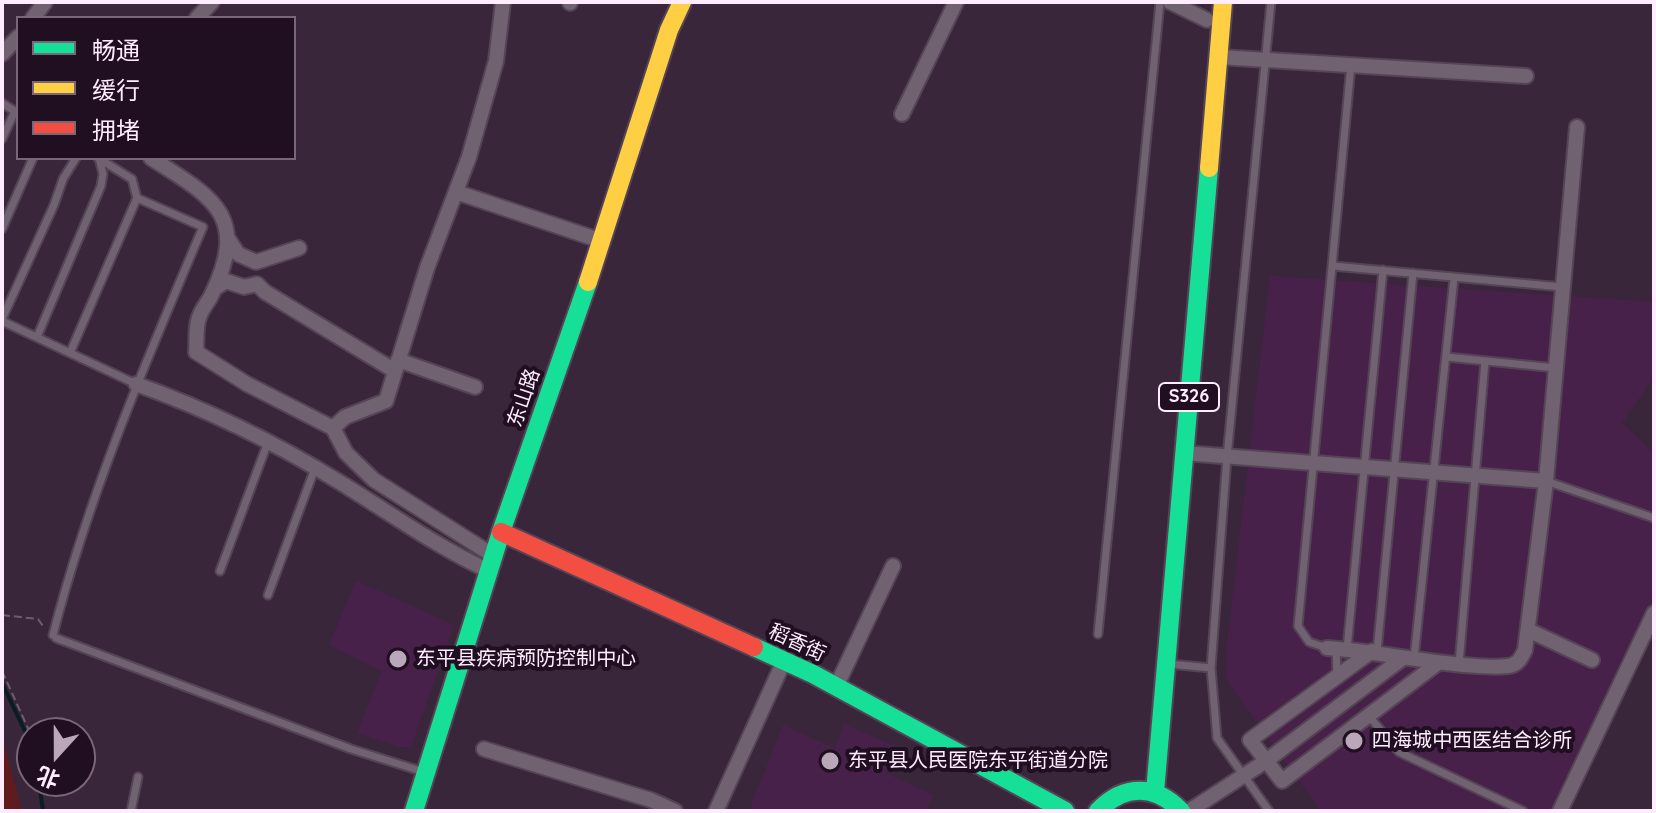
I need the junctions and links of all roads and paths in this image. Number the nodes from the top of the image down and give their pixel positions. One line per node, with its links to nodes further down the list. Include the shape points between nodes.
1 (503, 2): 25 (street, via 496,61)
2 (682, 2): 29 (main road, 东山路)
3 (956, 2): 17 (street)
4 (1160, 2): 66 (lane)
5 (1170, 2): 8 (street)
6 (1223, 2): 11 (main road, S326)
7 (1271, 2): 12 (lane)
8 (1208, 11): 87 (main road, S326)
9 (16, 39): 10 (street)
10 (2, 54)
11 (1219, 57): 12 (street); 48 (main road, S326)
12 (1265, 60): 13 (street); 49 (lane)
13 (1351, 65): 14 (street); 31 (lane)
14 (1526, 76)
15 (2, 103): 16 (lane)
16 (16, 112): 19 (lane)
17 (902, 114)
18 (1577, 127): 35 (street)
19 (2, 139)
20 (32, 160): 27 (lane)
21 (75, 160): 37 (lane)
22 (99, 160): 38 (lane, via 101,186)
23 (101, 160): 26 (lane, via 132,179)
24 (154, 160): 28 (street, via 211,198)
25 (456, 192): 29 (street); 42 (street)
26 (137, 198): 39 (lane); 44 (lane, via 203,227)
27 (2, 229)
28 (229, 240): 30 (street, via 238,254 256,262); 36 (street)
29 (602, 241): 58 (main road, 东山路)
30 (299, 248)
31 (1333, 266): 32 (lane); 50 (lane)
32 (1383, 270): 33 (lane); 51 (lane)
33 (1413, 273): 34 (lane); 53 (lane)
34 (1454, 278): 35 (lane); 40 (lane)
35 (1563, 287): 43 (street)
36 (214, 289): 42 (street, via 226,281 244,287 257,284); 46 (street, via 198,318 196,352)
37 (2, 320): 38 (lane)
38 (37, 337): 39 (lane)
39 (70, 353): 44 (lane)
40 (1447, 357): 41 (lane); 54 (lane)
41 (1485, 361): 43 (lane); 55 (lane)
42 (397, 365): 45 (street); 46 (street, via 386,401 345,417)
43 (1556, 368): 56 (street)
44 (136, 384): 47 (street); 67 (lane, via 72,562)
45 (475, 387)
46 (333, 428): 59 (street, via 346,453 374,480)
47 (268, 441): 52 (street); 61 (lane)
48 (1184, 453): 49 (street); 73 (main road, S326)
49 (1227, 457): 50 (street); 76 (lane)
50 (1312, 463): 51 (street); 68 (lane, via 1298,626 1309,642)
51 (1364, 467): 53 (street); 68 (lane)
52 (315, 468): 59 (street, via 460,558); 62 (lane)
53 (1394, 469): 54 (street); 69 (lane)
54 (1434, 472): 55 (street); 70 (lane)
55 (1476, 475): 56 (street); 75 (lane)
56 (1546, 481): 57 (lane); 65 (street)
57 (1654, 518)
58 (501, 532): 59 (main road, 东山路); 72 (main road, 稻香街)
59 (491, 564): 84 (main road, 东山路)
60 (893, 566): 79 (street)
61 (220, 571)
62 (268, 595)
63 (1654, 613): 98 (street)
64 (2, 615): 67 (path, via 38,619)
65 (1528, 630): 71 (street); 75 (street, via 1525,650 1511,666)
66 (1098, 634)
67 (54, 636): 84 (lane)
68 (1337, 648): 69 (street); 78 (lane)
69 (1375, 652): 70 (street); 78 (street)
70 (1409, 658): 74 (street); 83 (street)
71 (1592, 660)
72 (784, 661): 79 (main road, 稻香街); 91 (street)
73 (1166, 663): 76 (lane); 87 (main road, S326)
74 (1438, 663): 75 (street); 80 (street)
75 (1459, 664)
76 (1211, 668): 85 (lane, via 1217,738)
77 (2, 671): 81 (path)
78 (1337, 676): 83 (street, via 1250,740)
79 (836, 687): 92 (main road, 稻香街)
80 (1368, 715): 83 (street, via 1282,781); 97 (lane, via 1399,752)
81 (23, 717)
82 (484, 749): 90 (street)
83 (1266, 761): 85 (street)
84 (426, 773): 89 (main road, 东山路)
85 (1243, 776): 95 (street); 96 (lane)
86 (138, 777): 88 (lane)
87 (1147, 790): 93 (main road, via 1115,795); 94 (main road)
88 (131, 811)
89 (414, 811)
90 (675, 811)
91 (716, 811)
92 (1065, 811)
93 (1098, 811)
94 (1181, 811)
95 (1189, 811)
96 (1269, 811)
97 (1523, 811)
98 (1560, 811)

